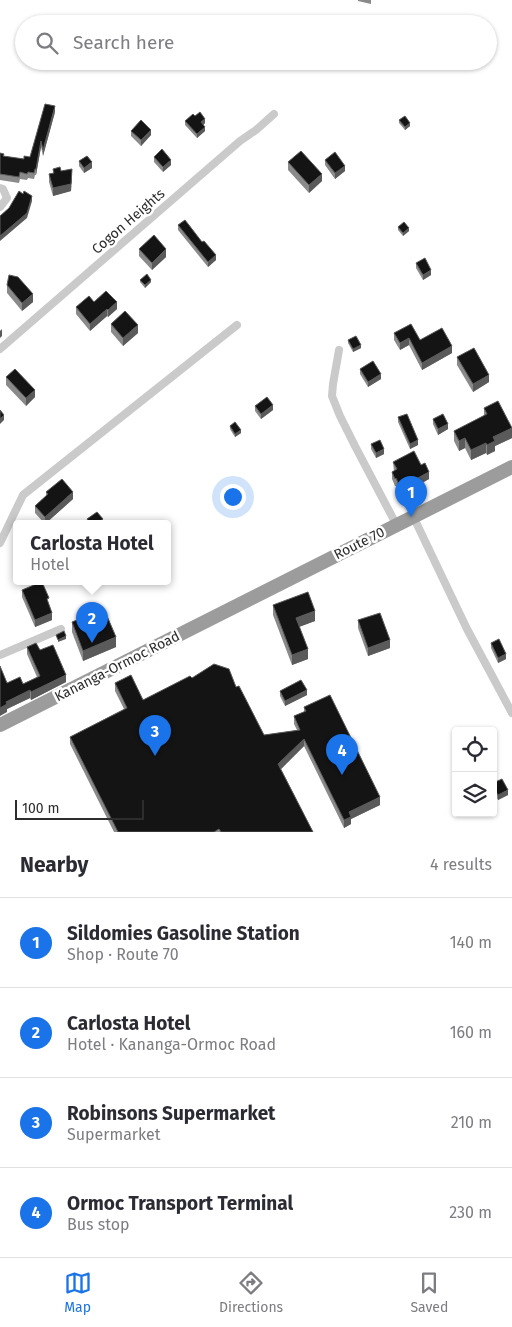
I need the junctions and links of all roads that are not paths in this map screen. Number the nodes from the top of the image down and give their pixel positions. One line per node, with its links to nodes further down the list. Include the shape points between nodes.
1 (274, 114): 5 (street, Cogon Heights)
2 (0, 188): 3 (street, via 7,198)
3 (0, 207)
4 (237, 325): 10 (street, via 23,495)
5 (0, 349)
6 (340, 350): 9 (street, via 332,396)
7 (512, 467): 8 (highway, Route 70)
8 (413, 516): 9 (highway, Route 70); 14 (street)
9 (396, 524): 11 (highway, Route 70)
10 (0, 543)
11 (234, 606): 15 (highway, Kananga-Ormoc Road)
12 (61, 629): 13 (street)
13 (0, 655)
14 (512, 714)
15 (0, 725)

